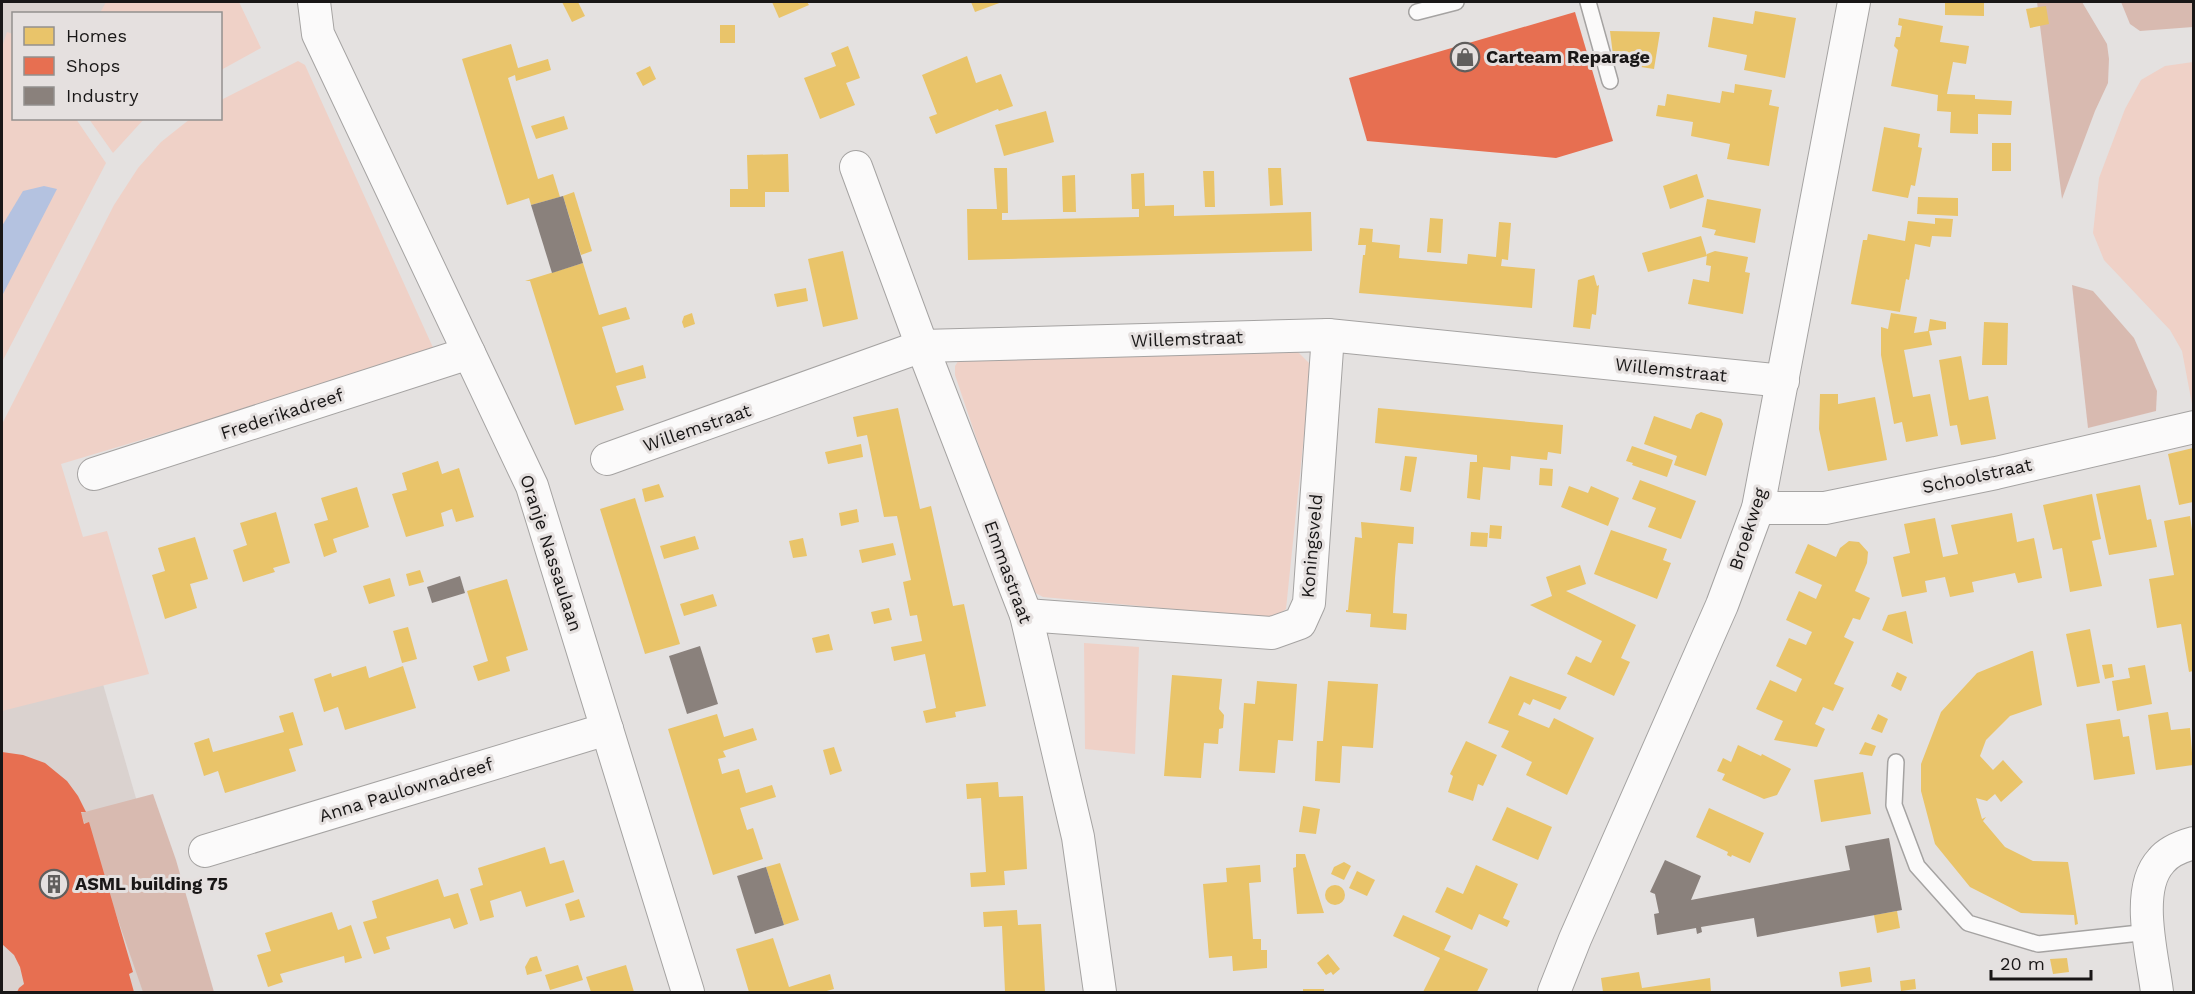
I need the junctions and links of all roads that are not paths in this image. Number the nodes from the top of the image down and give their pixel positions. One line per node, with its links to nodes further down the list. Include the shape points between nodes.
1 (314, 2): 10 (street, Oranje Nassaulaan, via 318,34)
2 (1456, 2): 5 (lane)
3 (1588, 2): 6 (lane)
4 (1854, 2): 11 (street, Broekweg)
5 (1417, 12)
6 (1610, 81)
7 (856, 167): 9 (street, Emmastraat)
8 (1328, 335): 9 (street, Willemstraat); 11 (street, Willemstraat); 16 (street, Koningsveld, via 1309,603 1300,623 1272,633)
9 (922, 346): 13 (street, Willemstraat); 16 (street, Emmastraat)
10 (469, 353): 14 (street, Frederikadreef); 17 (street, Oranje Nassaulaan, via 532,486)
11 (1784, 381): 15 (street, Broekweg)
12 (2193, 427): 15 (street, Schoolstraat, via 1825,508)
13 (607, 459)
14 (94, 474)
15 (1758, 508): 24 (street, Broekweg, via 1722,605)
16 (1026, 615): 23 (street, Emmastraat, via 1078,837)
17 (607, 729): 20 (street, Anna Paulownadreef); 22 (street, Oranje Nassaulaan)
18 (1896, 762): 21 (lane, via 1894,805 1917,866 1968,923 2038,944)
19 (2193, 843): 21 (street, via 2161,861 2149,883 2146,910)
20 (205, 850)
21 (2150, 932): 25 (street)
22 (688, 993)
23 (1100, 993)
24 (1554, 993)
25 (2157, 993)

